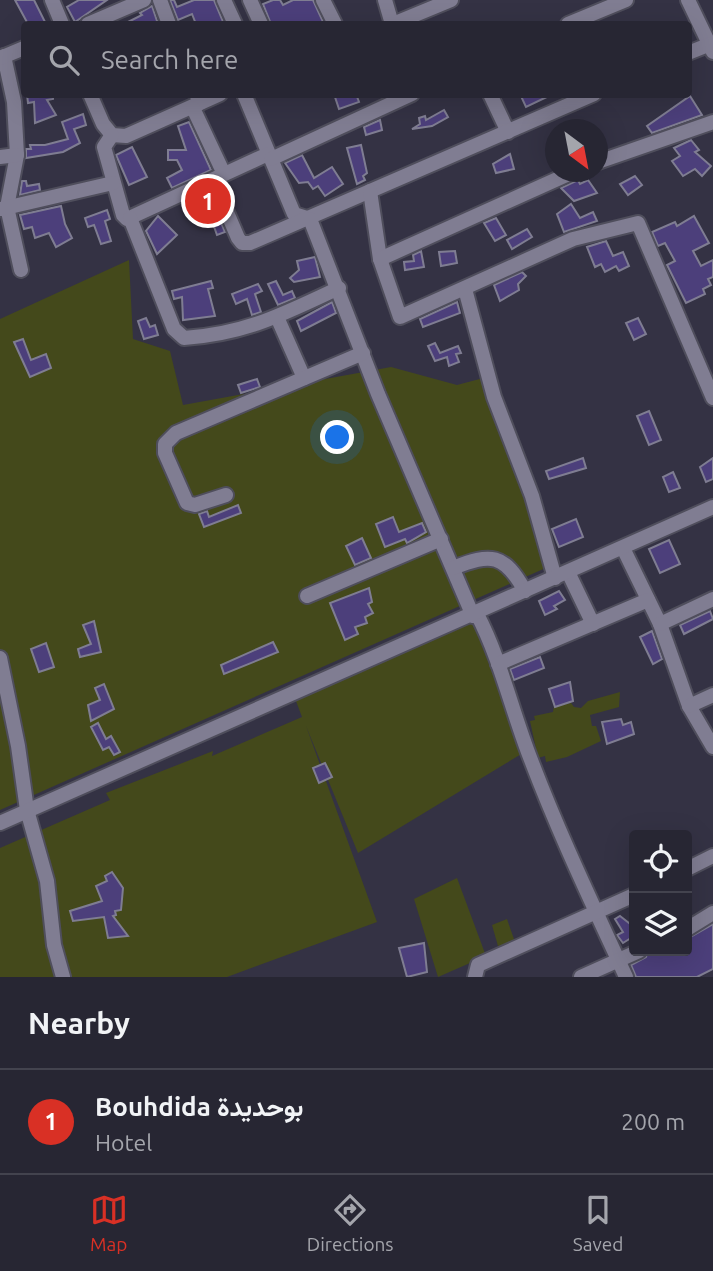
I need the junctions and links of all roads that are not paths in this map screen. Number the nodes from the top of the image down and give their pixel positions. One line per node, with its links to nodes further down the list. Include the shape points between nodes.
1 (52, 0): 11 (street)
2 (144, 0): 12 (street)
3 (160, 0): 13 (street)
4 (224, 0): 14 (street)
5 (250, 0): 15 (street)
6 (323, 0): 16 (street)
7 (385, 0): 17 (street)
8 (451, 0): 18 (street)
9 (626, 0): 19 (street)
10 (688, 0): 20 (street)
11 (61, 21)
12 (95, 21)
13 (168, 21)
14 (234, 21)
15 (260, 21)
16 (334, 21)
17 (392, 21)
18 (400, 21)
19 (581, 21)
20 (712, 46): 22 (street)
21 (21, 49): 23 (street)
22 (692, 52)
23 (2, 57): 33 (street, via 14,102)
24 (92, 98): 32 (street)
25 (246, 98): 34 (street)
26 (403, 98): 34 (street)
27 (492, 98): 31 (street)
28 (585, 98): 31 (street)
29 (196, 102): 32 (street, via 126,136); 37 (street)
30 (713, 122): 36 (street)
31 (508, 132): 40 (street)
32 (113, 135): 39 (street, via 104,148)
33 (17, 155): 35 (street); 41 (street)
34 (270, 156): 37 (street); 43 (street, via 294,214)
35 (0, 158)
36 (608, 158)
37 (219, 177): 42 (street); 43 (street, via 242,243)
38 (551, 182): 44 (street)
39 (113, 183): 41 (street); 42 (street, via 122,215)
40 (370, 191): 43 (street); 44 (street)
41 (4, 208): 45 (street)
42 (130, 219): 48 (street, via 179,336 224,335)
43 (310, 219): 46 (street)
44 (380, 259): 47 (street, via 400,317)
45 (20, 270)
46 (338, 288): 48 (street); 49 (street)
47 (465, 289): 50 (street, via 573,239 638,223); 58 (street, via 494,397)
48 (277, 317): 51 (street)
49 (363, 353): 51 (street); 55 (street)
50 (708, 374): 52 (street)
51 (304, 378): 53 (street, via 176,433 165,444 164,453 187,503 195,505)
52 (713, 398)
53 (226, 495)
54 (712, 510): 56 (street)
55 (441, 539): 57 (street); 60 (street)
56 (623, 548): 58 (street); 62 (street)
57 (453, 568): 59 (street, via 477,558 498,559 515,573); 63 (street)
58 (562, 575): 59 (street); 64 (street)
59 (524, 591): 63 (street)
60 (307, 596)
61 (713, 599): 65 (street)
62 (648, 600): 64 (street); 65 (street)
63 (475, 615): 67 (street); 71 (street)
64 (593, 624): 67 (street)
65 (660, 624): 69 (street)
66 (0, 658): 71 (street)
67 (498, 664): 77 (street, via 545,797)
68 (713, 695): 69 (street)
69 (689, 706): 70 (street)
70 (713, 747)
71 (27, 810): 72 (street); 81 (street, via 47,881)
72 (0, 823)
73 (713, 856): 74 (street)
74 (692, 866)
75 (629, 898): 77 (street)
76 (713, 913): 78 (street)
77 (596, 914): 80 (street); 82 (street, via 478,965)
78 (692, 926)
79 (629, 955): 80 (street)
80 (618, 960): 83 (street); 84 (street)
81 (62, 977)
82 (475, 977)
83 (581, 977)
84 (626, 977)

